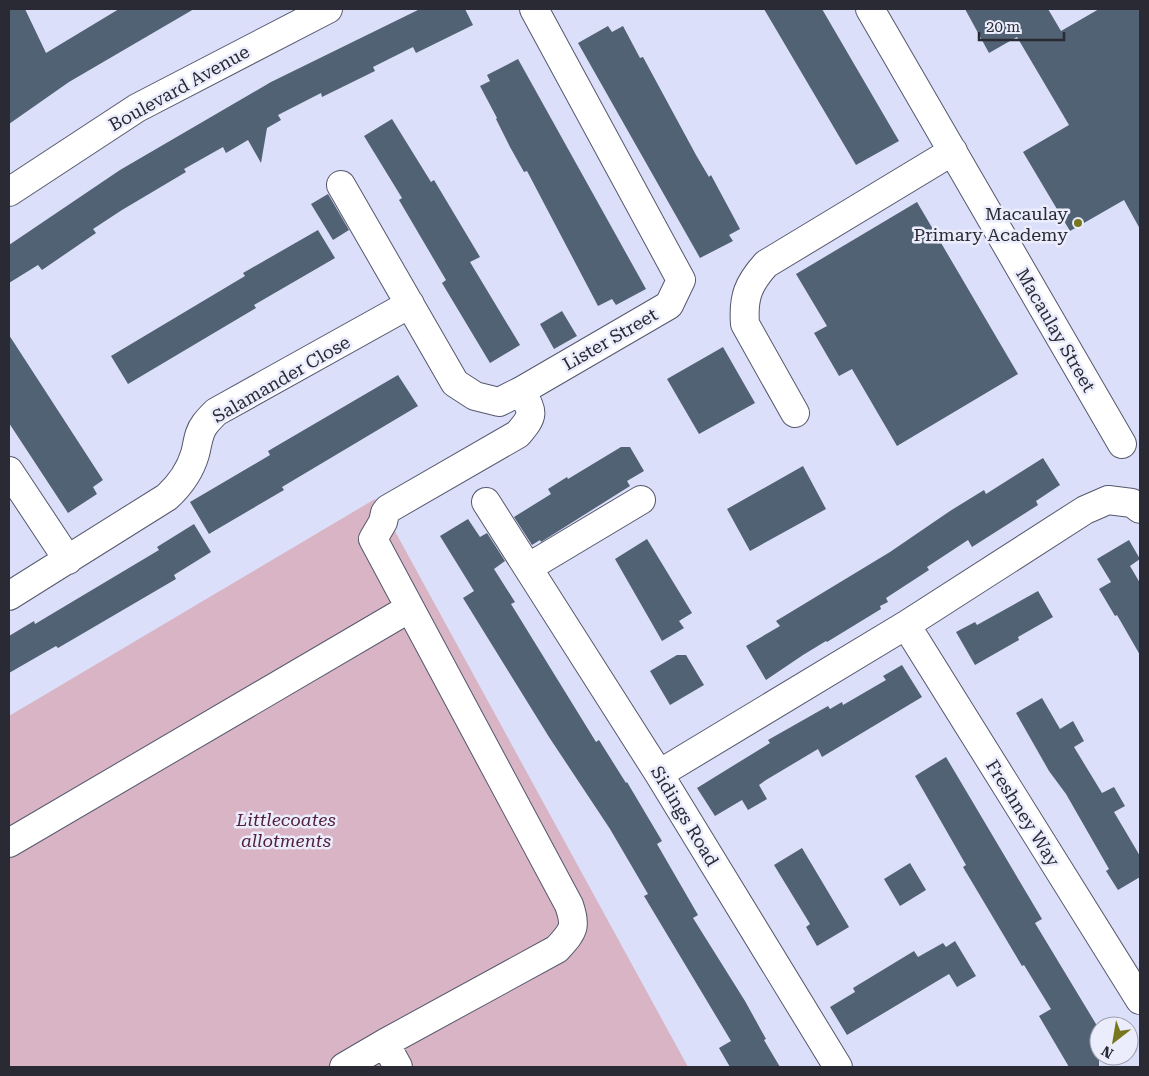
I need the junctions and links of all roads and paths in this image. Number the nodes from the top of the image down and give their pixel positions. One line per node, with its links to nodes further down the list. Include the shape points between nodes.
1 (328, 9): 6 (street, Boulevard Avenue, via 137,108)
2 (534, 9): 8 (street, Lister Street, via 681,280 669,305)
3 (870, 9): 4 (street, Macaulay Street)
4 (953, 151): 9 (street, via 766,264 747,290 745,324); 10 (street, Macaulay Street)
5 (341, 185): 7 (street, Lister Street)
6 (9, 192)
7 (410, 304): 8 (street, Lister Street, via 455,383 475,396 499,402); 15 (street, Salamander Close, via 216,412 205,424 189,470 179,486 154,506)
8 (521, 391): 18 (street, via 531,410 529,421 518,434 385,513 373,539)
9 (795, 413)
10 (1122, 444)
11 (9, 471): 15 (street)
12 (641, 500): 16 (street)
13 (486, 502): 16 (street, Sidings Road)
14 (1140, 509): 19 (street, via 1132,503 1108,500 1085,510)
15 (68, 560): 17 (street, Salamander Close)
16 (528, 567): 20 (street, Sidings Road)
17 (9, 596)
18 (410, 608): 21 (street); 23 (street, via 569,905 574,920 570,934 557,949)
19 (906, 625): 20 (street); 22 (street, Freshney Way)
20 (659, 774): 26 (street, Sidings Road)
21 (9, 843)
22 (1140, 1000)
23 (385, 1043): 24 (street); 25 (street)
24 (344, 1067)
25 (398, 1067)
26 (838, 1067)

